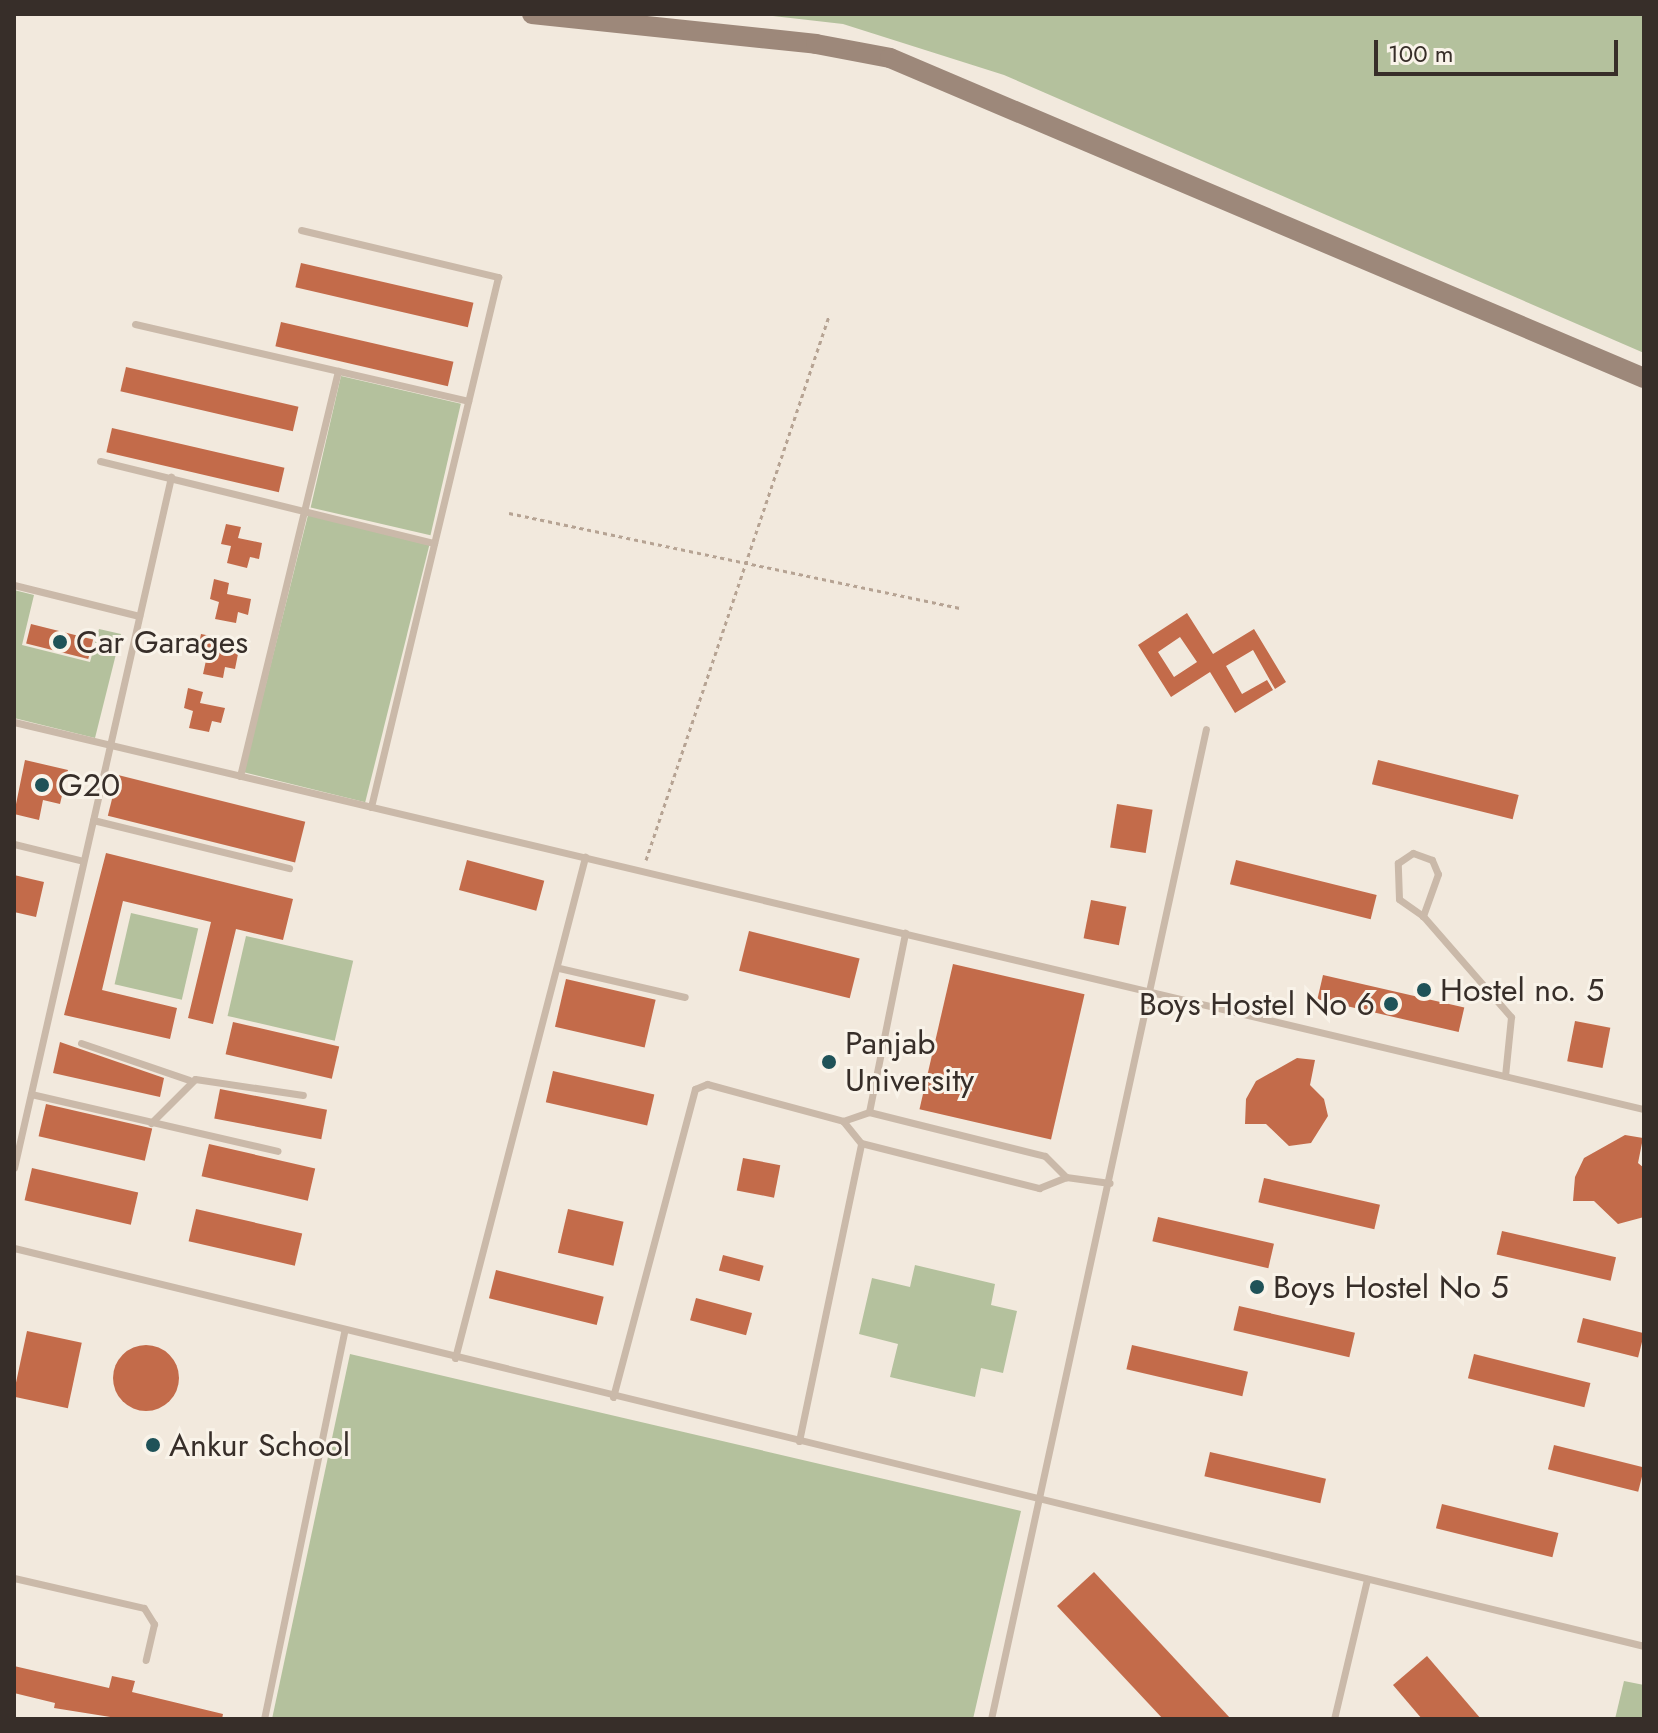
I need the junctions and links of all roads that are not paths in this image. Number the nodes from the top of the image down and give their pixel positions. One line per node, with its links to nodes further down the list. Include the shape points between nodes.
1 (532, 14): 5 (street, via 816,44 890,58)
2 (301, 230): 6 (lane, via 498,277)
3 (135, 324): 4 (lane)
4 (338, 371): 6 (lane); 9 (lane)
5 (1644, 378)
6 (468, 401): 10 (lane)
7 (100, 461): 8 (lane)
8 (171, 477): 9 (lane); 12 (lane)
9 (305, 508): 10 (lane); 16 (lane)
10 (434, 543): 17 (lane)
11 (14, 585): 12 (lane)
12 (139, 616): 15 (lane)
13 (14, 722): 15 (lane)
14 (1206, 729): 26 (lane)
15 (110, 745): 16 (lane); 18 (lane)
16 (240, 776): 17 (lane)
17 (371, 807): 20 (lane)
18 (93, 820): 21 (lane); 22 (lane)
19 (14, 844): 21 (lane)
20 (585, 857): 24 (lane); 25 (lane)
21 (83, 861): 31 (lane)
22 (289, 868)
23 (1423, 916): 23 (lane, via 1438,874 1432,860 1413,853 1398,863 1399,899); 29 (lane, via 1511,1017)
24 (905, 933): 26 (lane); 34 (lane)
25 (559, 968): 27 (lane); 44 (lane)
26 (1152, 992): 29 (lane); 41 (lane)
27 (685, 997)
28 (81, 1043): 30 (lane)
29 (1505, 1076): 33 (lane)
30 (189, 1080): 32 (lane); 36 (lane)
31 (31, 1094): 36 (lane); 39 (lane)
32 (303, 1095)
33 (1644, 1109)
34 (869, 1112): 35 (lane); 40 (lane, via 1045,1156)
35 (843, 1121): 37 (lane); 45 (lane, via 707,1084 695,1089)
36 (151, 1123): 38 (lane)
37 (861, 1143): 40 (lane, via 1039,1188); 46 (lane)
38 (277, 1151)
39 (14, 1168)
40 (1066, 1177): 41 (lane)
41 (1110, 1183): 47 (lane)
42 (14, 1248): 43 (lane)
43 (344, 1331): 44 (lane); 52 (lane)
44 (455, 1358): 45 (lane)
45 (613, 1397): 46 (lane)
46 (799, 1441): 47 (lane)
47 (1041, 1500): 49 (lane); 53 (lane)
48 (14, 1578): 51 (lane, via 144,1608 154,1624)
49 (1367, 1579): 50 (lane); 54 (lane)
50 (1644, 1646)
51 (146, 1660)
52 (264, 1719)
53 (991, 1719)
54 (1334, 1719)

